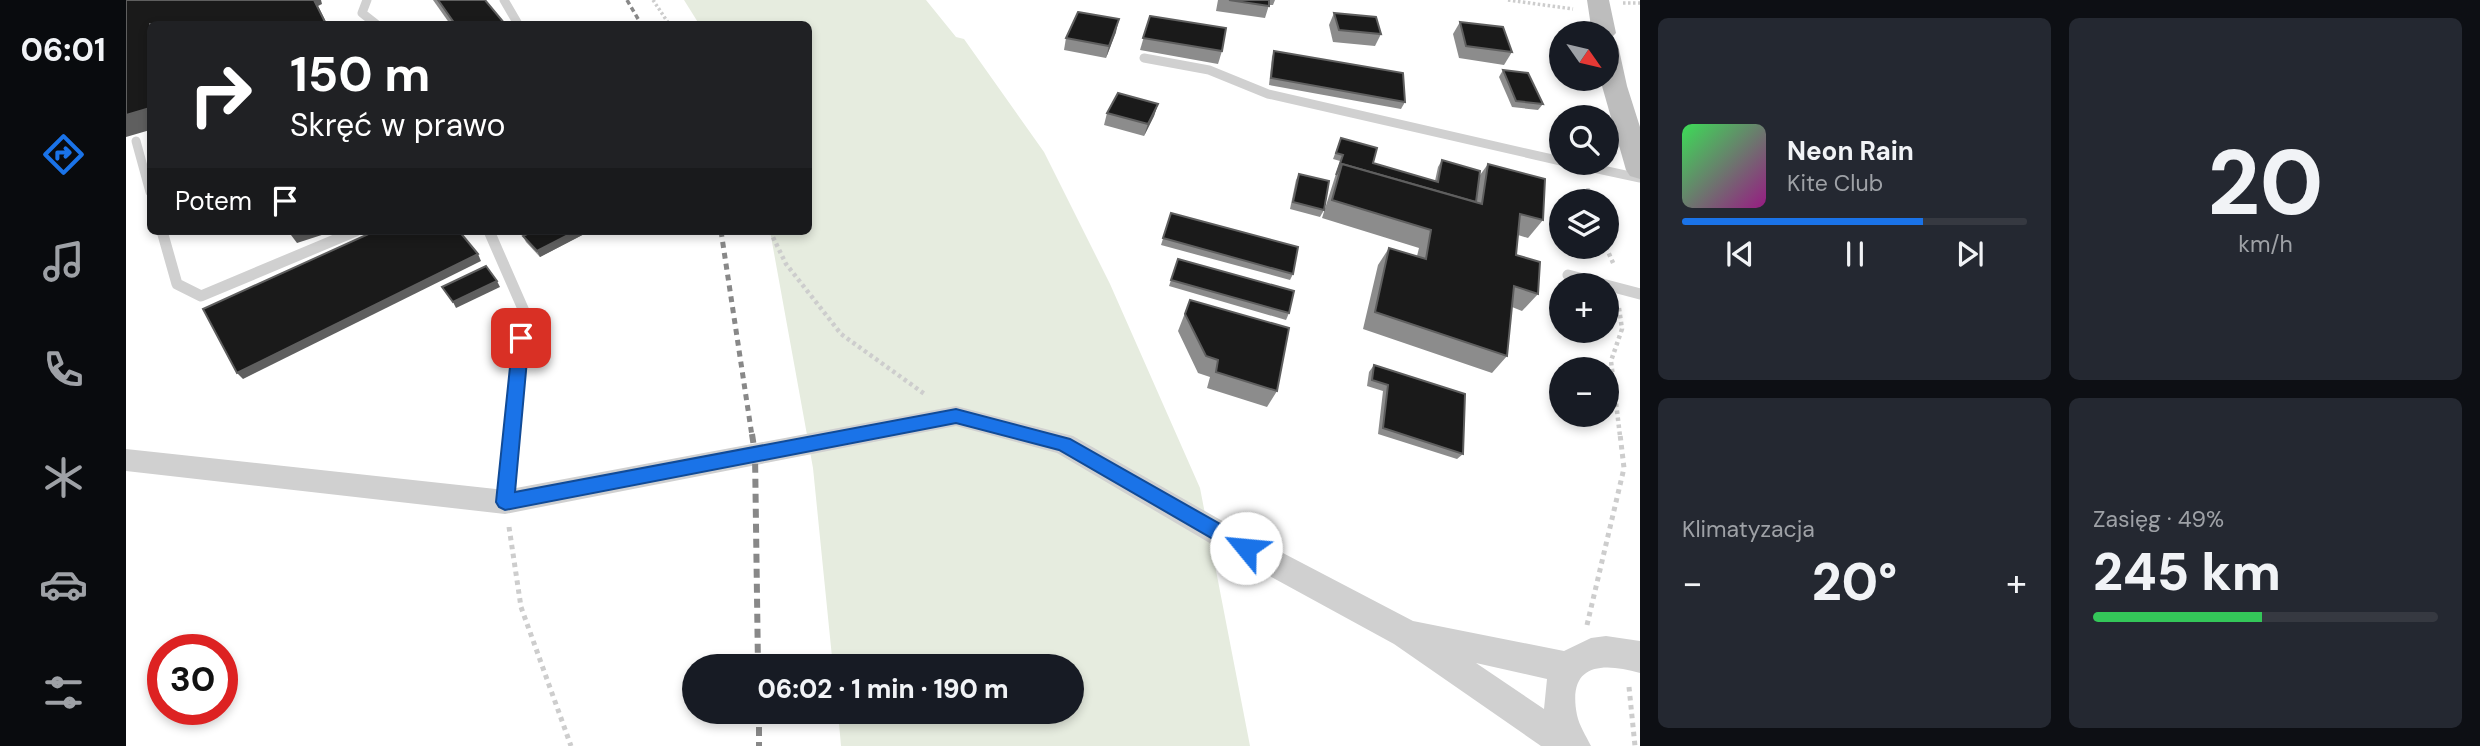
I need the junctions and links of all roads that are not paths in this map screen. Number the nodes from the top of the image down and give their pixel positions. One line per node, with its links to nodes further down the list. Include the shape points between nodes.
1 (367, 0): 3 (lane, via 362,13)
2 (504, 0): 4 (lane)
3 (372, 21)
4 (516, 21)
5 (1144, 58): 8 (lane, via 1222,74 1268,94)
6 (1616, 91): 9 (street)
7 (136, 141): 12 (lane)
8 (1549, 158)
9 (1640, 170)
10 (1619, 174): 11 (lane)
11 (1640, 178)
12 (147, 181)
13 (163, 235): 14 (lane, via 177,284 201,296)
14 (346, 235)
15 (491, 235): 19 (lane, via 524,311)
16 (1619, 289): 17 (lane)
17 (1640, 294)
18 (126, 460): 19 (street)
19 (505, 502): 20 (street, via 956,416 1064,444)
20 (1405, 633): 22 (street); 23 (street)
21 (1628, 648): 22 (street, via 1582,655)
22 (1566, 667): 23 (street, via 1558,690 1561,719)
23 (1572, 746)

